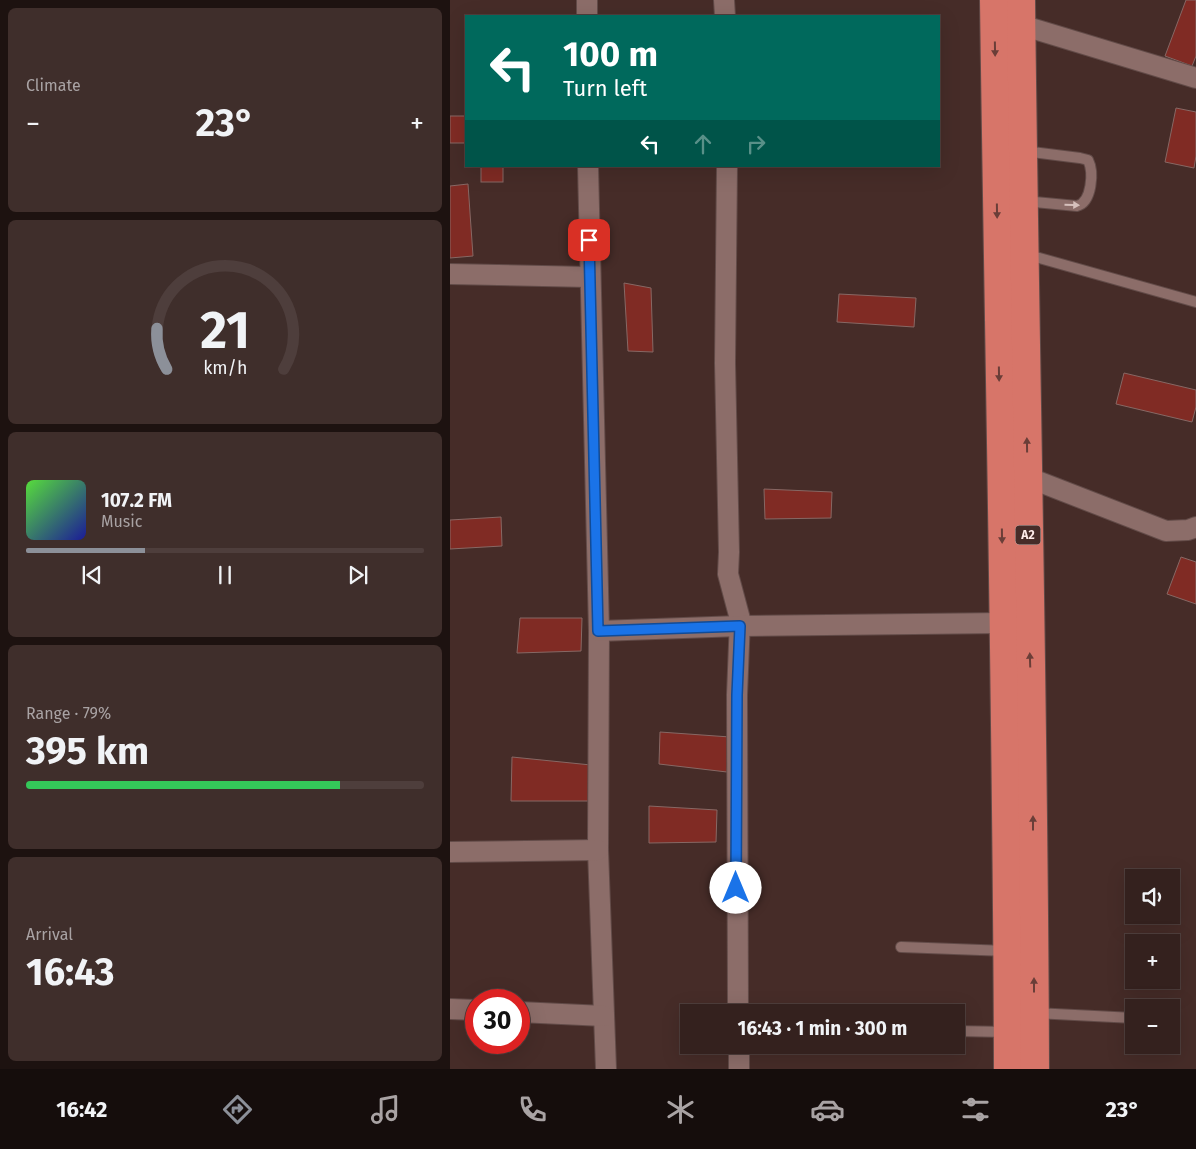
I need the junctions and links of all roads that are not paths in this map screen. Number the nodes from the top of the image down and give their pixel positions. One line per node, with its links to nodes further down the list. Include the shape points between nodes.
1 (587, 0): 5 (street)
2 (724, 0): 6 (street)
3 (994, 0): 18 (highway, A2, one-way to 18)
4 (1021, 13): 7 (street); 8 (highway, A2)
5 (587, 15)
6 (725, 15)
7 (1196, 78)
8 (1022, 151): 11 (highway, A2); 11 (lane, one-way to 8, via 1082,205 1088,197 1092,168 1088,160 1080,158)
9 (588, 167): 14 (street)
10 (727, 167): 19 (street, via 728,574)
11 (1023, 201): 12 (highway, A2)
12 (1024, 254): 15 (lane); 16 (highway, A2, one-way to 12)
13 (450, 274): 14 (street)
14 (589, 276): 20 (street)
15 (1196, 302)
16 (1027, 477): 17 (street, via 1166,531); 29 (highway, A2, one-way to 16)
17 (1196, 527)
18 (1003, 623): 19 (street); 24 (highway, A2)
19 (740, 626): 20 (street); 25 (street, via 737,695)
20 (598, 631): 21 (street)
21 (598, 850): 22 (street); 30 (street)
22 (450, 852)
23 (901, 947): 24 (lane)
24 (1008, 952): 33 (highway, A2)
25 (738, 1004)
26 (450, 1009): 27 (street)
27 (465, 1010)
28 (530, 1013): 30 (street)
29 (1034, 1013): 31 (lane); 38 (highway, A2)
30 (604, 1016): 35 (street)
31 (1125, 1018)
32 (965, 1031): 33 (lane)
33 (1008, 1032): 37 (highway, A2)
34 (739, 1054): 36 (street)
35 (606, 1069)
36 (739, 1069)
37 (1008, 1069)
38 (1034, 1069)

